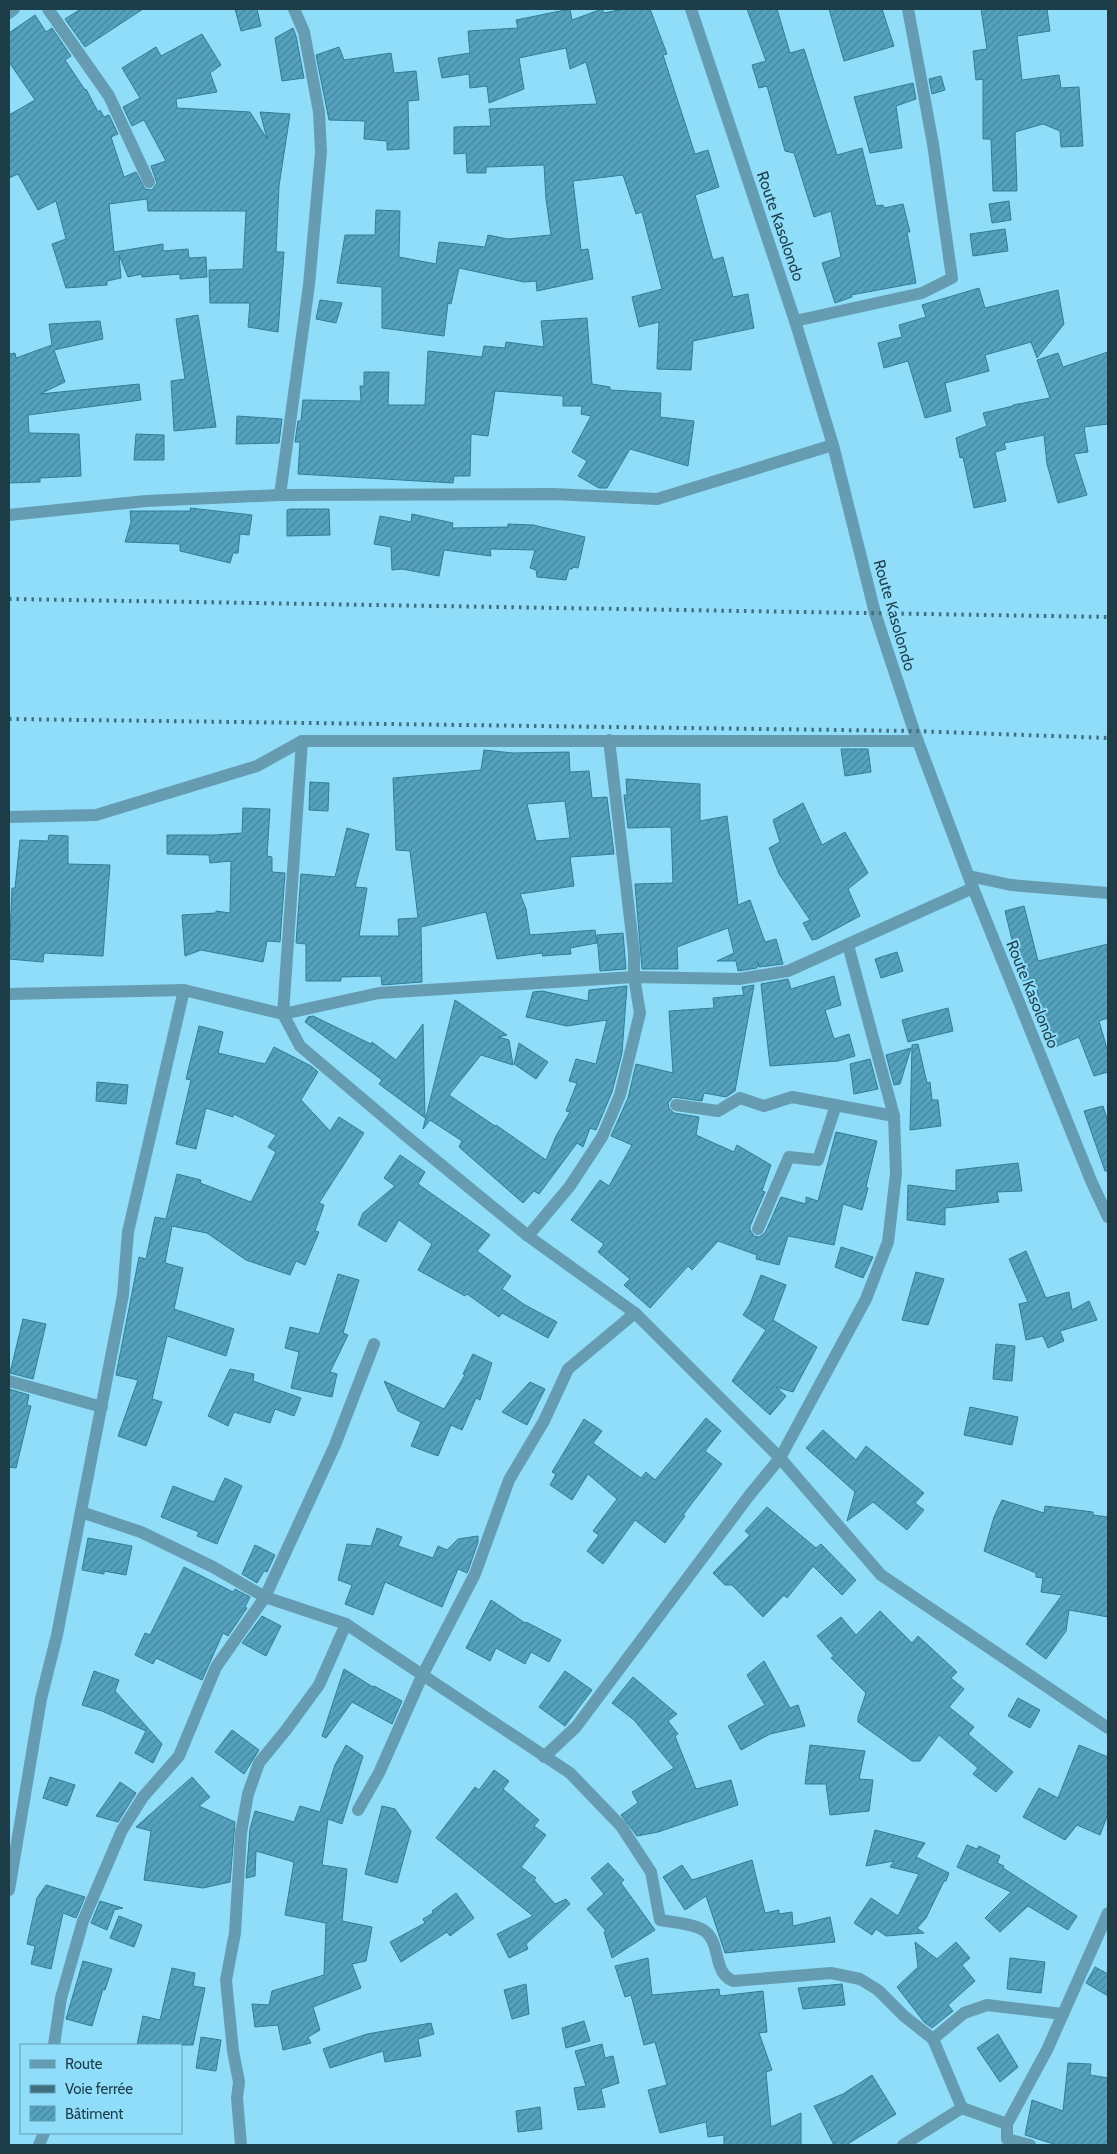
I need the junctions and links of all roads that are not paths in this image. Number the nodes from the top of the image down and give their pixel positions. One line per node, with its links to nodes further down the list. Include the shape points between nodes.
1 (14, 9): 6 (street)
2 (48, 9): 7 (street, via 108,96)
3 (294, 9): 10 (street, via 306,41 319,112 321,152 309,285)
4 (691, 9): 8 (street, Route Kasolondo)
5 (908, 9): 8 (street, via 933,144 952,278 922,293)
6 (9, 13)
7 (149, 182)
8 (796, 321): 9 (street, Route Kasolondo)
9 (833, 445): 10 (street, via 657,499 553,494); 14 (street, Route Kasolondo, via 875,613)
10 (280, 495): 11 (street, via 146,501)
11 (9, 515)
12 (609, 740): 13 (street); 14 (street); 19 (street, via 634,953)
13 (302, 741): 15 (street, via 257,766 96,815); 22 (street)
14 (918, 741): 16 (street, Route Kasolondo)
15 (9, 817)
16 (971, 882): 17 (street); 18 (street); 26 (street, Route Kasolondo)
17 (1108, 893)
18 (848, 945): 19 (street, via 788,971 739,979); 25 (street)
19 (634, 977): 22 (street, via 380,993); 28 (street, via 640,1013 620,1095 596,1145 570,1186)
20 (184, 990): 21 (street); 22 (street); 32 (street, via 128,1232 123,1296)
21 (9, 994)
22 (283, 1014): 28 (street, via 300,1046)
23 (836, 1105): 24 (street, via 792,1097 764,1106 740,1098 718,1111); 25 (street); 27 (street, via 818,1160 789,1157)
24 (676, 1106)
25 (894, 1116): 33 (street, via 896,1174 888,1242 866,1299)
26 (1108, 1217)
27 (758, 1229)
28 (528, 1236): 29 (street)
29 (635, 1313): 33 (street); 37 (street, via 568,1369 544,1421 509,1480 475,1574)
30 (374, 1344): 35 (street, via 335,1445)
31 (9, 1381): 32 (street)
32 (102, 1407): 34 (street)
33 (780, 1458): 38 (street, via 881,1576); 39 (street, via 576,1727)
34 (81, 1512): 35 (street, via 140,1532 213,1566); 41 (street, via 41,1699)
35 (265, 1597): 36 (street); 45 (street, via 216,1667 179,1756 144,1797 122,1830 83,1921 61,1998)
36 (346, 1624): 37 (street); 48 (street, via 319,1685 259,1763 240,1833 235,1933 226,1980 239,2082 237,2098)
37 (422, 1676): 39 (street); 40 (street, via 379,1773)
38 (1108, 1728)
39 (544, 1757): 44 (street, via 570,1773 621,1826 651,1872 660,1920 707,1932 727,1979 831,1973 860,1979 878,1990)
40 (358, 1810)
41 (9, 1890)
42 (1108, 1912): 43 (street)
43 (1064, 2014): 44 (street, via 987,2004 964,2013); 47 (street)
44 (933, 2039): 46 (street)
45 (54, 2044)
46 (962, 2108): 47 (street); 49 (street)
47 (1007, 2124): 50 (street, via 1007,2139)
48 (241, 2145)
49 (903, 2145)
50 (1030, 2145)

